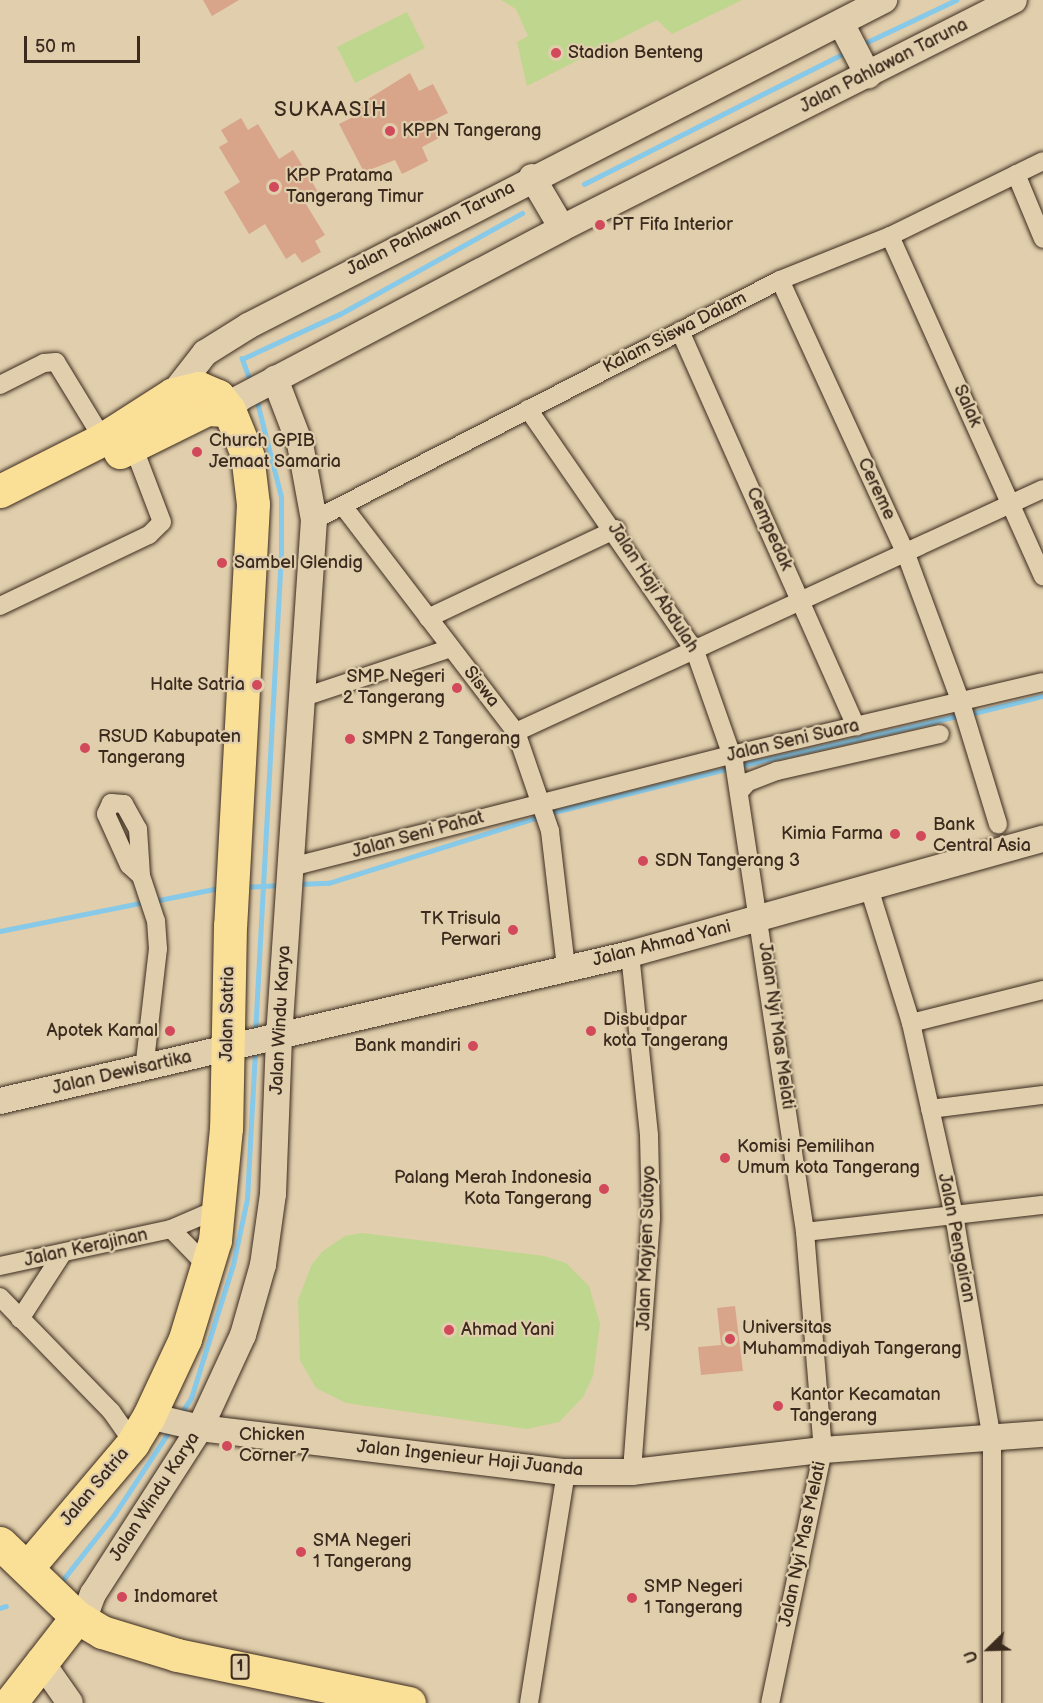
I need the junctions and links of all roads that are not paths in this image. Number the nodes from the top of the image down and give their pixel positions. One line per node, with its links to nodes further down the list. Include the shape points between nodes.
1 (884, 0): 3 (main road, Jalan Pahlawan Taruna)
2 (1014, 0): 4 (main road, Jalan Pahlawan Taruna)
3 (844, 28): 4 (main road); 7 (main road, Jalan Pahlawan Taruna)
4 (865, 70): 8 (main road, Jalan Pahlawan Taruna)
5 (1043, 161): 6 (street, Kalam Siswa Dalam)
6 (1016, 174): 9 (street, Kalam Siswa Dalam); 10 (street)
7 (532, 177): 8 (main road); 15 (main road, Jalan Pahlawan Taruna, via 248,326 205,353)
8 (562, 228): 13 (main road, Jalan Pahlawan Taruna)
9 (890, 236): 11 (street, Kalam Siswa Dalam); 21 (street, Salak)
10 (1043, 239)
11 (780, 279): 12 (street, Kalam Siswa Dalam); 26 (street, Cereme)
12 (680, 331): 17 (street, Kalam Siswa Dalam); 28 (street, Cempedak)
13 (270, 382): 16 (main road, Jalan Pahlawan Taruna); 24 (main road, Jalan Windu Karya, via 300,444)
14 (0, 385): 18 (street, via 56,362)
15 (173, 394): 16 (highway, via 210,390); 18 (highway, Jalan Pahlawan Taruna)
16 (234, 404): 18 (highway, Jalan Pahlawan Taruna, via 207,409); 53 (highway, Jalan Satria, via 247,453 253,504 232,889)
17 (528, 409): 22 (street, Kalam Siswa Dalam); 25 (street, Jalan Haji Abdulah)
18 (118, 443): 20 (highway, Jalan Pahlawan Taruna); 23 (highway, Jalan Pahlawan Taruna); 29 (street, via 162,522 149,535)
19 (1043, 489): 21 (street)
20 (0, 491)
21 (1012, 504): 26 (street); 27 (street, Salak)
22 (343, 506): 24 (street, Kalam Siswa Dalam); 30 (street, Siswa)
23 (0, 511)
24 (314, 520): 34 (main road, Jalan Windu Karya)
25 (616, 529): 30 (street); 32 (street, Jalan Haji Abdulah)
26 (906, 554): 28 (street); 35 (street, Cereme)
27 (1043, 576)
28 (801, 601): 32 (street); 36 (street, Cempedak)
29 (0, 606)
30 (428, 618): 31 (street, Siswa)
31 (451, 648): 34 (street); 37 (street, Siswa)
32 (695, 651): 37 (street); 39 (street, Jalan Haji Abdulah)
33 (1043, 682): 35 (street, Jalan Seni Suara)
34 (304, 697): 44 (main road, Jalan Windu Karya)
35 (964, 710): 36 (street, Jalan Seni Suara); 42 (street, Cereme)
36 (856, 727): 39 (street, Jalan Seni Suara)
37 (516, 732): 41 (street, Siswa)
38 (940, 734): 40 (street, via 777,771)
39 (733, 758): 40 (street, Jalan Haji Abdulah); 41 (street, Jalan Seni Suara)
40 (739, 789): 47 (street, Jalan Haji Abdulah)
41 (544, 805): 44 (street, Jalan Seni Pahat); 49 (street, Siswa)
42 (998, 824)
43 (1043, 839): 46 (main road, Jalan Ahmad Yani)
44 (291, 869): 52 (main road, Jalan Windu Karya)
45 (141, 876): 54 (street, via 150,893 158,950 145,1061)
46 (869, 888): 47 (main road, Jalan Ahmad Yani); 51 (street, Jalan Pengairan)
47 (761, 919): 48 (main road, Jalan Ahmad Yani); 62 (street, Jalan Nyi Mas Melati)
48 (630, 954): 49 (main road, Jalan Ahmad Yani); 75 (street, Jalan Mayjen Sutoyo, via 649,1136 651,1218)
49 (566, 968): 52 (main road, Jalan Ahmad Yani)
50 (1043, 990): 51 (street)
51 (911, 1023): 57 (street, Jalan Pengairan)
52 (276, 1038): 53 (main road, Jalan Dewisartika); 70 (main road, Jalan Windu Karya, via 273,1194 263,1264 243,1335)
53 (231, 1048): 54 (main road, Jalan Dewisartika); 59 (highway, Jalan Satria)
54 (139, 1069): 56 (main road, Jalan Dewisartika)
55 (1043, 1095): 57 (street)
56 (0, 1101)
57 (930, 1109): 60 (street, Jalan Pengairan)
58 (1043, 1205): 60 (street)
59 (220, 1208): 61 (street, Jalan Kerajinan); 65 (highway, Jalan Satria)
60 (954, 1215): 62 (street); 72 (street, Jalan Pengairan)
61 (171, 1229): 63 (street, Jalan Kerajinan); 65 (street, Jalan Kerajinan)
62 (805, 1232): 73 (street, Jalan Nyi Mas Melati)
63 (62, 1254): 64 (street, Jalan Kerajinan); 67 (street)
64 (0, 1266)
65 (208, 1267): 69 (highway, Jalan Satria, via 178,1357)
66 (0, 1297): 67 (street)
67 (20, 1319): 68 (street)
68 (111, 1411): 69 (street); 69 (street)
69 (145, 1425): 70 (main road, Jalan Ingenieur Haji Juanda); 77 (highway, Jalan Satria)
70 (197, 1428): 74 (main road, Jalan Ingenieur Haji Juanda); 78 (main road, Jalan Windu Karya)
71 (1043, 1434): 72 (main road, Jalan Ingenieur Haji Juanda)
72 (992, 1439): 73 (main road, Jalan Ingenieur Haji Juanda); 85 (street, Jalan Pengairan)
73 (823, 1450): 75 (main road, Jalan Ingenieur Haji Juanda); 84 (street, Jalan Nyi Mas Melati)
74 (566, 1472): 75 (main road, Jalan Ingenieur Haji Juanda); 83 (street)
75 (632, 1472)
76 (0, 1543): 77 (highway, 1)
77 (14, 1562): 78 (highway, 1)
78 (73, 1624): 79 (highway); 82 (highway, 1, via 177,1655)
79 (40, 1660): 80 (highway); 81 (main road)
80 (11, 1701)
81 (70, 1703)
82 (409, 1703)
83 (529, 1703)
84 (770, 1703)
85 (992, 1703)

